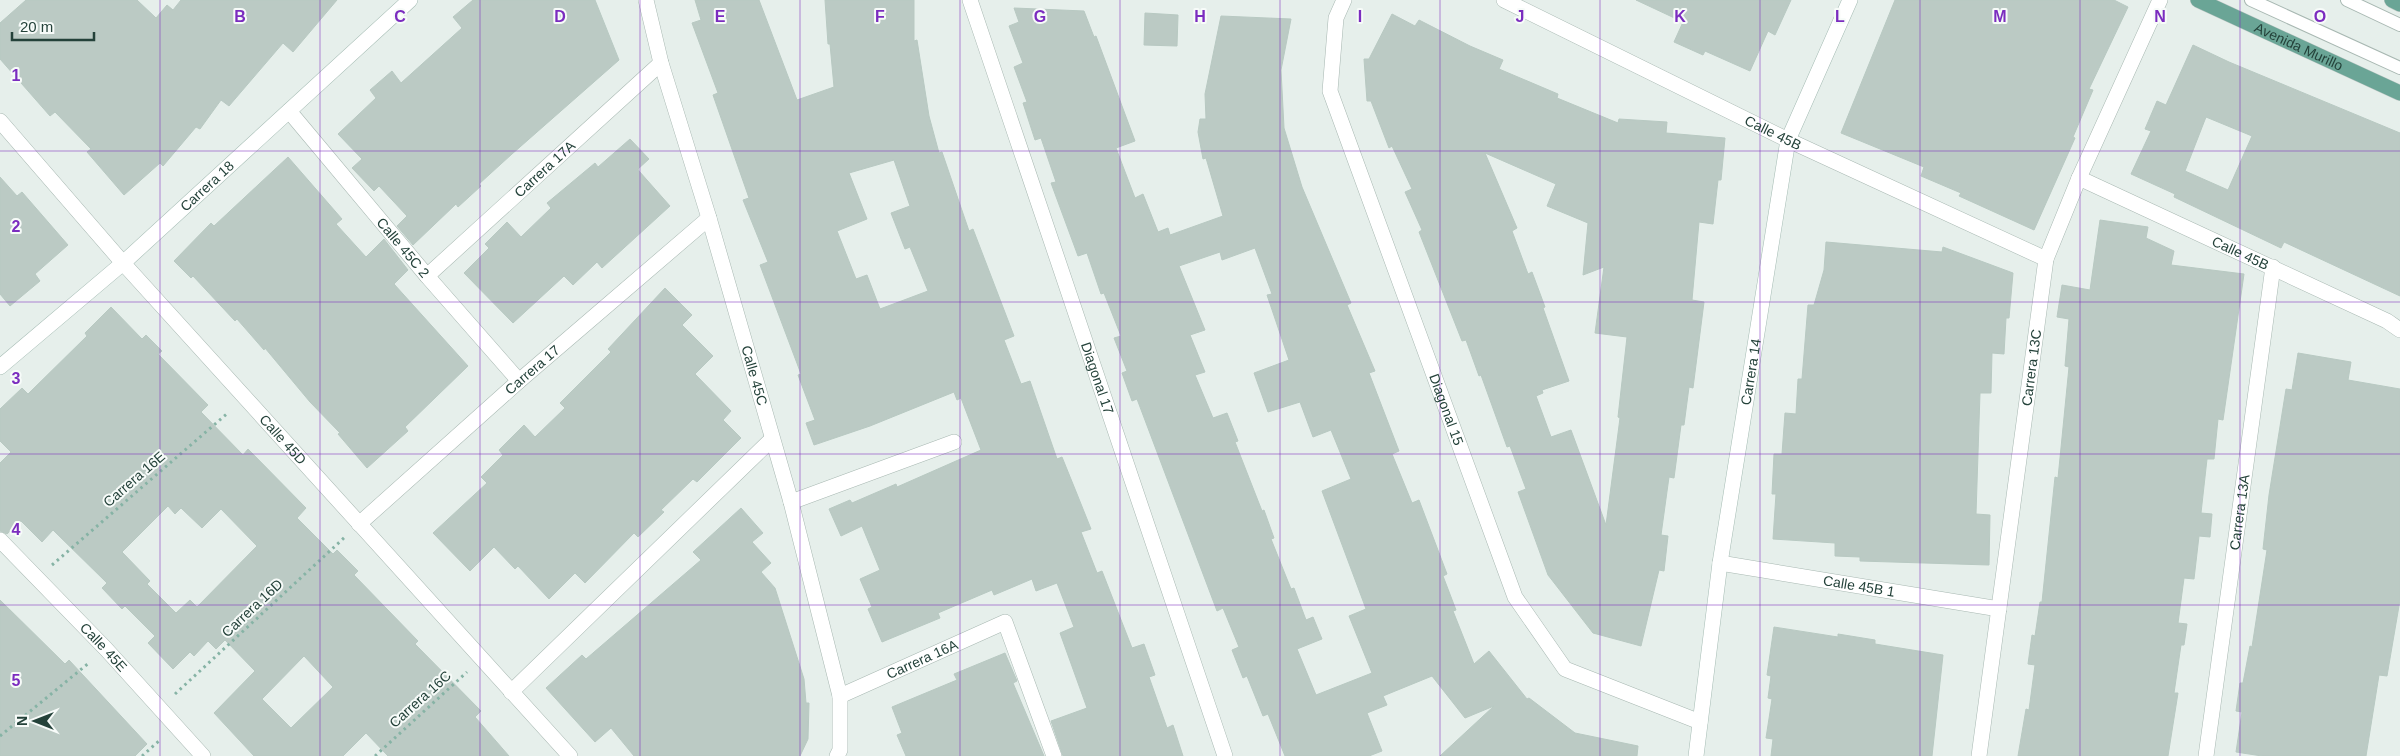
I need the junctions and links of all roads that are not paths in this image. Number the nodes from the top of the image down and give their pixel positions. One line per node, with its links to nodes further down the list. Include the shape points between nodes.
1 (410, 0): 17 (street, Carrera 18)
2 (646, 0): 14 (street, Calle 45C)
3 (970, 0): 43 (street, Diagonal 17)
4 (1344, 0): 38 (street, Diagonal 15, via 1336,18 1330,91 1515,597 1565,668)
5 (1504, 0): 19 (street, Calle 45B)
6 (1850, 0): 19 (street, Carrera 14)
7 (2160, 0): 20 (street, Carrera 13C)
8 (2198, 0): 16 (main road, Avenida Murillo)
9 (2252, 0): 15 (lane)
10 (2347, 0): 13 (lane)
11 (2392, 0): 12 (main road)
12 (2400, 4)
13 (2400, 25)
14 (661, 63): 21 (street, Calle 45C); 25 (street, Carrera 17A)
15 (2400, 68)
16 (2400, 93)
17 (289, 111): 23 (street, Carrera 18); 25 (street, Calle 45C 2)
18 (0, 121): 23 (street, Calle 45D)
19 (1788, 140): 22 (street, Calle 45B); 34 (street, Carrera 14)
20 (2079, 178): 22 (street, Carrera 13C); 24 (street, Calle 45B)
21 (709, 218): 28 (street, Carrera 17); 29 (street, Calle 45C)
22 (2046, 259): 35 (street, Carrera 13C)
23 (123, 263): 27 (street, Carrera 18); 32 (street, Calle 45D)
24 (2273, 267): 26 (street, Calle 45B); 46 (street, Carrera 13A)
25 (427, 276): 28 (street, Calle 45C 2)
26 (2400, 330)
27 (0, 367)
28 (519, 381): 32 (street, Carrera 17)
29 (772, 440): 31 (street, Calle 45C); 36 (street)
30 (954, 442): 31 (street)
31 (791, 502): 37 (street, Calle 45C)
32 (359, 524): 36 (street, Calle 45D)
33 (0, 540): 40 (street, Calle 45E, via 106,649)
34 (1720, 563): 35 (street, Calle 45B 1); 38 (street, Carrera 14)
35 (1999, 609): 45 (street, Carrera 13C)
36 (511, 692): 41 (street, Calle 45D)
37 (840, 696): 39 (street, Calle 45C); 42 (street, Carrera 16A, via 1005,622)
38 (1700, 722): 44 (street, Carrera 14)
39 (842, 754)
40 (203, 756)
41 (570, 756)
42 (1054, 756)
43 (1225, 756)
44 (1696, 756)
45 (1980, 756)
46 (2206, 756)

